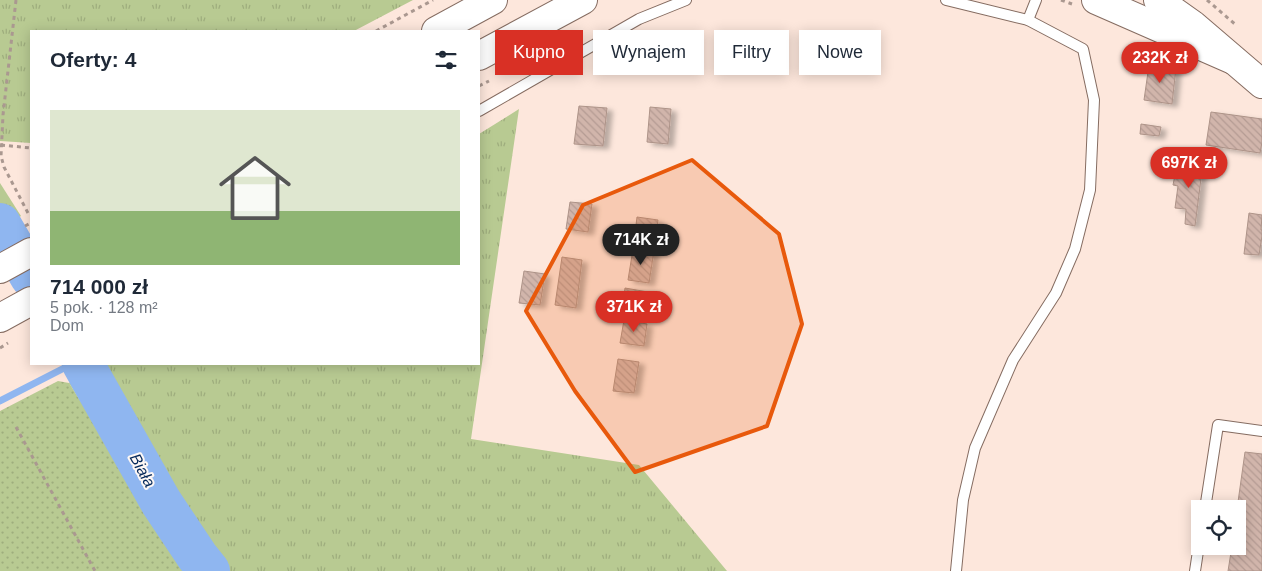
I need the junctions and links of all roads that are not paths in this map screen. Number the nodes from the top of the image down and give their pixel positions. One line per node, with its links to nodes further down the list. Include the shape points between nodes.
1 (493, 0): 9 (main road)
2 (583, 0): 10 (main road)
3 (686, 0): 13 (lane, via 639,19)
4 (946, 0): 8 (lane)
5 (1036, 0): 8 (lane)
6 (1096, 0): 11 (main road)
7 (1158, 0): 11 (main road)
8 (1028, 20): 21 (lane, via 1083,49 1094,100 1090,190 1075,249 1056,293 1013,360 975,448 963,500)
9 (438, 30)
10 (480, 55)
11 (1233, 60): 12 (main road)
12 (1262, 84)
13 (480, 110)
14 (30, 253): 15 (main road)
15 (2, 268)
16 (28, 303): 17 (main road)
17 (0, 318)
18 (1262, 431): 19 (lane, via 1218,425)
19 (1206, 500)
20 (1197, 555): 22 (lane)
21 (956, 571)
22 (1195, 571)

